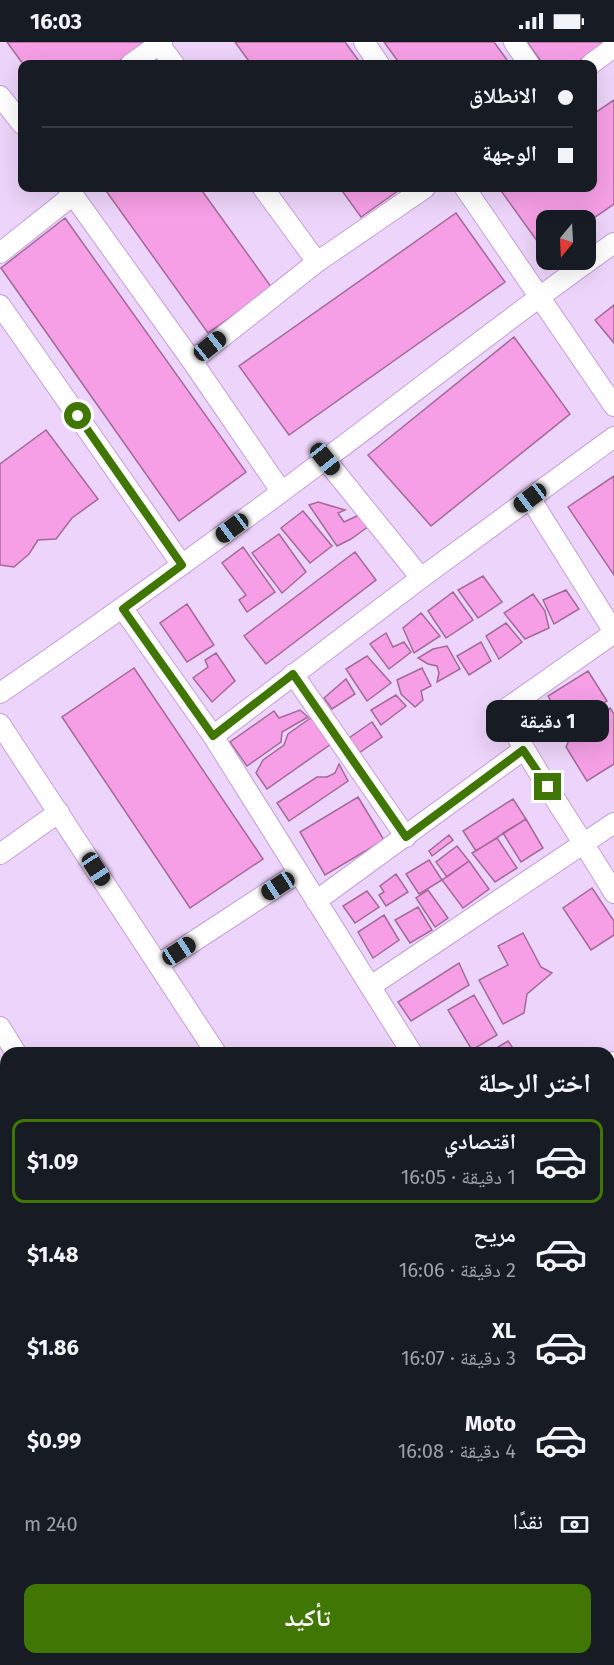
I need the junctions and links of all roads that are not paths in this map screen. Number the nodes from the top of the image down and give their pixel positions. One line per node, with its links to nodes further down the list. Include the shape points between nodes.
1 (364, 42): 7 (street)
2 (514, 42): 8 (street)
3 (161, 43): 5 (street); 6 (street)
4 (614, 47): 9 (street)
5 (137, 60)
6 (172, 60)
7 (377, 60)
8 (526, 60)
9 (596, 60)
10 (0, 96): 11 (street)
11 (18, 119)
12 (69, 192): 18 (street)
13 (71, 192): 22 (street)
14 (266, 192): 19 (street)
15 (419, 192): 19 (street)
16 (468, 192): 20 (street)
17 (614, 243): 20 (street)
18 (0, 253)
19 (317, 262): 22 (street)
20 (538, 297): 23 (street); 25 (street)
21 (0, 304): 28 (street)
22 (192, 361): 26 (street)
23 (614, 406)
24 (614, 436): 27 (street)
25 (325, 459): 26 (street); 29 (street)
26 (281, 490): 28 (street)
27 (530, 498): 29 (street); 31 (street)
28 (182, 565): 30 (street)
29 (421, 578): 32 (street)
30 (123, 609): 33 (street); 35 (street)
31 (614, 633): 36 (street, via 503,711)
32 (293, 674): 35 (street); 39 (street)
33 (0, 693)
34 (0, 724): 37 (street)
35 (213, 736): 42 (street)
36 (523, 750): 39 (street); 40 (street)
37 (59, 812): 41 (street); 45 (street)
38 (614, 823): 40 (street)
39 (406, 837): 44 (street)
40 (585, 843): 43 (street); 46 (street)
41 (0, 854)
42 (298, 873): 44 (street); 45 (street)
43 (614, 893)
44 (316, 901): 46 (street)
45 (159, 964): 49 (street)
46 (371, 986): 50 (street)
47 (0, 1027): 48 (street)
48 (12, 1047)
49 (212, 1047)
50 (408, 1047)

